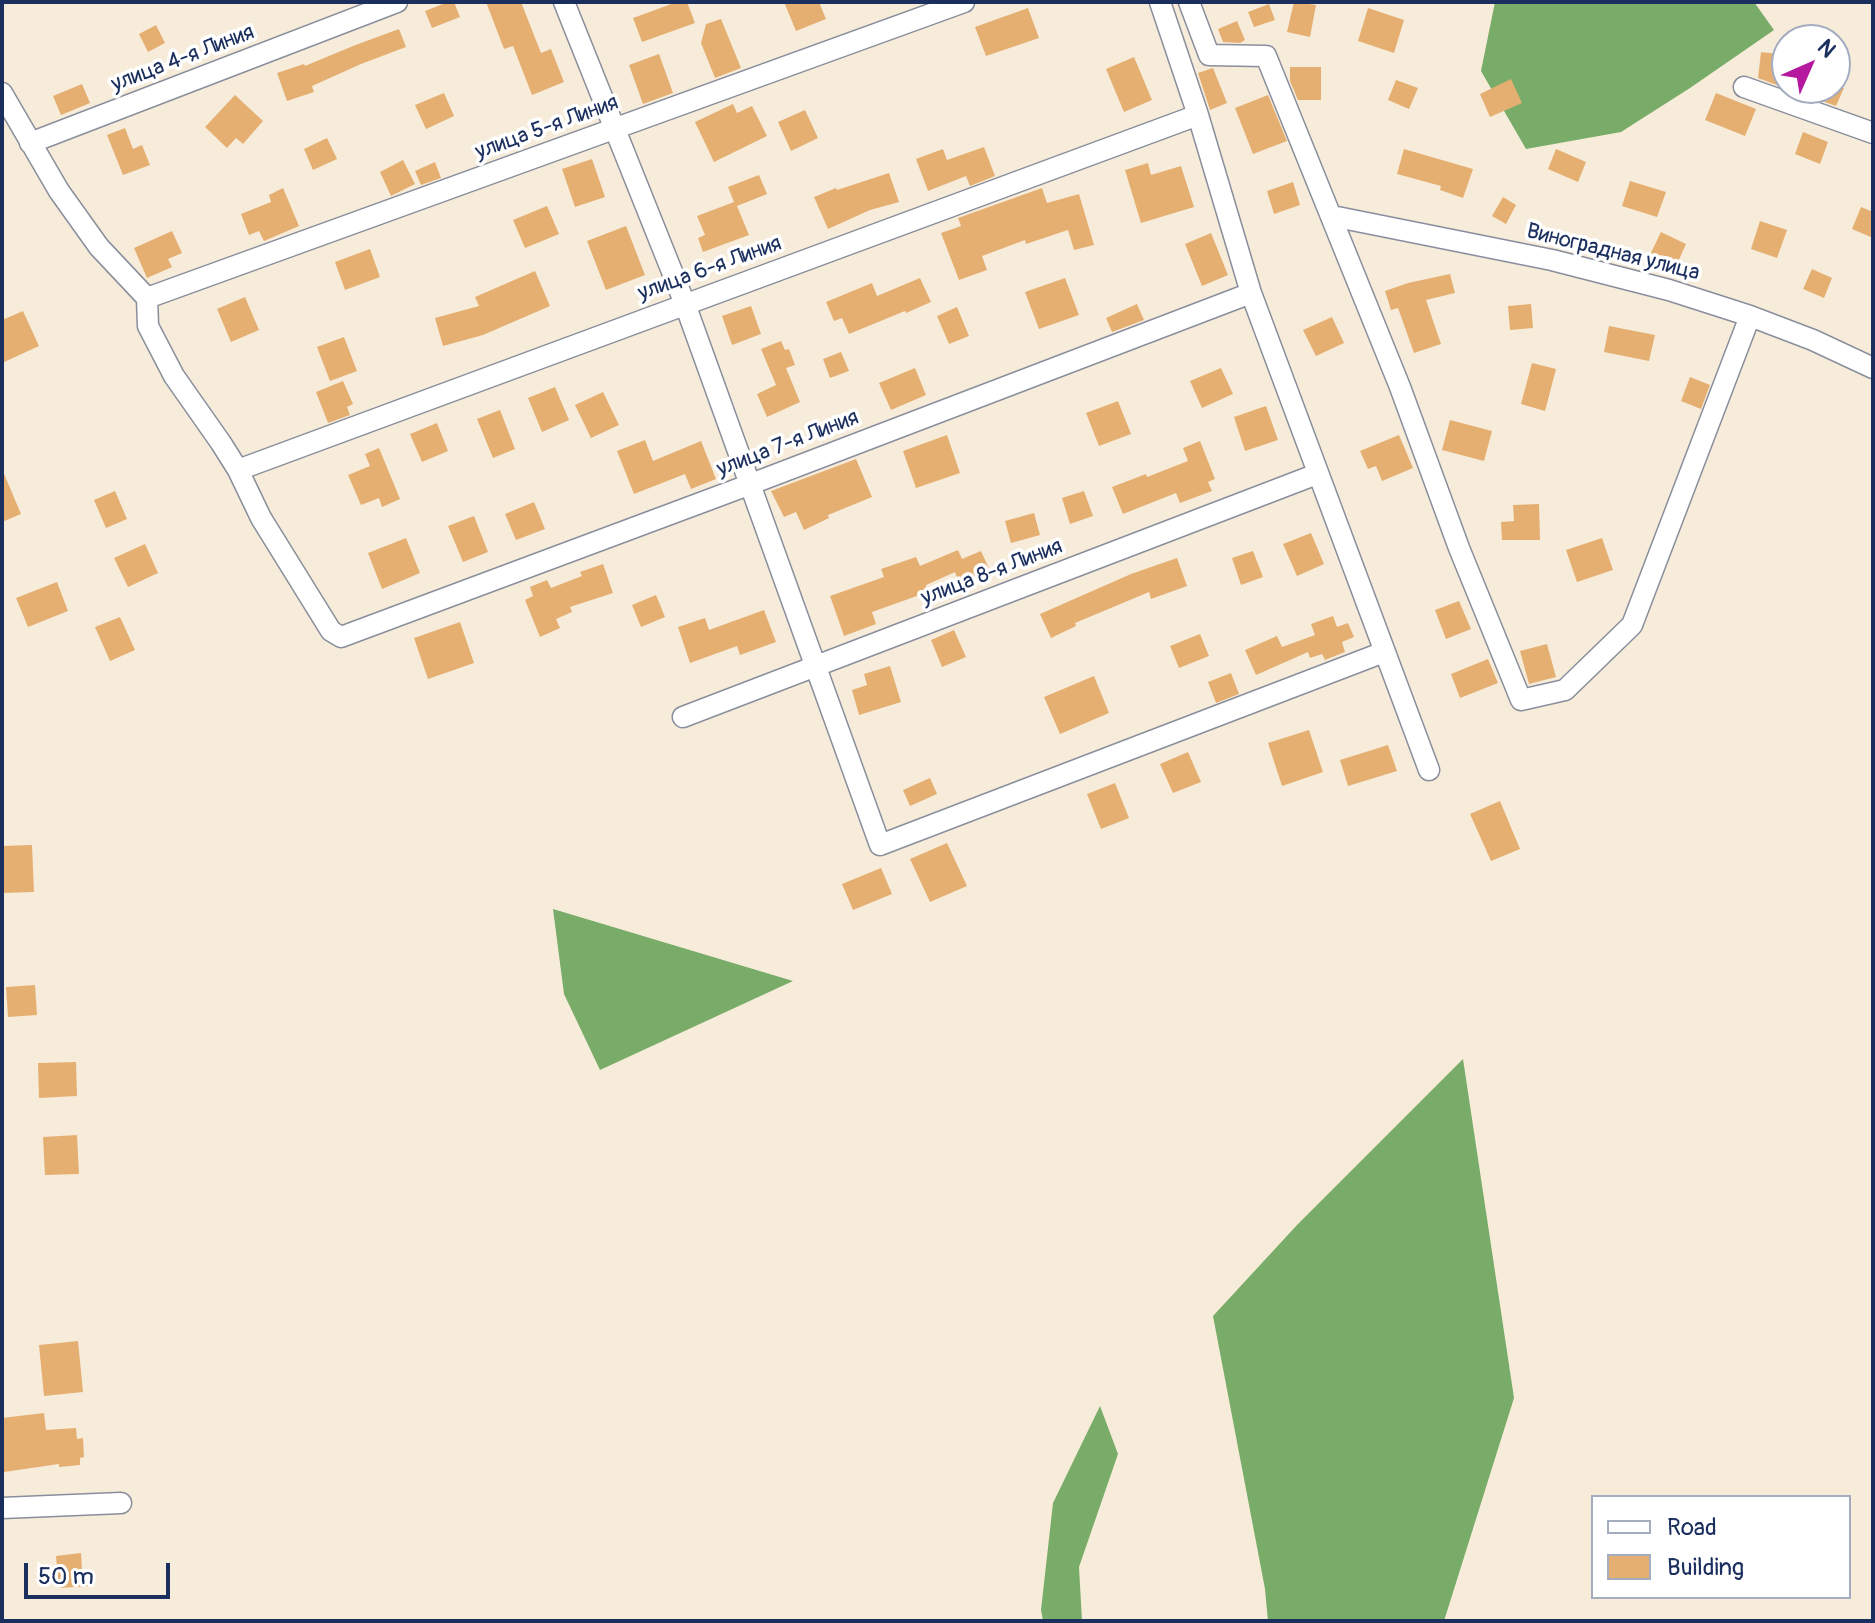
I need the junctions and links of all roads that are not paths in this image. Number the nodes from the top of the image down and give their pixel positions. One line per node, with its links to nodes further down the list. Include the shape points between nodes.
1 (397, 2): 11 (street, улица 4-я Линия)
2 (564, 2): 9 (street)
3 (964, 2): 9 (street, улица 5-я Линия)
4 (1160, 2): 8 (street)
5 (1189, 2): 12 (street, via 1209,55 1266,56)
6 (1744, 87): 10 (street)
7 (2, 93): 11 (street)
8 (1198, 115): 13 (street); 15 (street, улица 6-я Линия)
9 (616, 128): 14 (street, улица 5-я Линия); 15 (street)
10 (1873, 133)
11 (30, 143): 14 (street, via 99,247)
12 (1332, 216): 16 (street, Виноградная улица, via 1552,260); 16 (street, via 1521,700 1565,690 1632,625)
13 (1251, 293): 19 (street); 20 (street, улица 7-я Линия)
14 (147, 298): 18 (street, via 148,326 174,376)
15 (685, 304): 18 (street, улица 6-я Линия); 20 (street)
16 (1750, 316): 17 (street, Виноградная улица)
17 (1873, 368)
18 (238, 470): 20 (street, улица 7-я Линия, via 261,518 331,631 341,637)
19 (1317, 474): 21 (street); 22 (street, улица 8-я Линия)
20 (751, 484): 22 (street)
21 (1384, 652): 22 (street, via 880,845); 24 (street)
22 (815, 667): 23 (street, улица 8-я Линия)
23 (683, 717)
24 (1429, 770)
25 (121, 1503): 26 (street)
26 (2, 1508)

